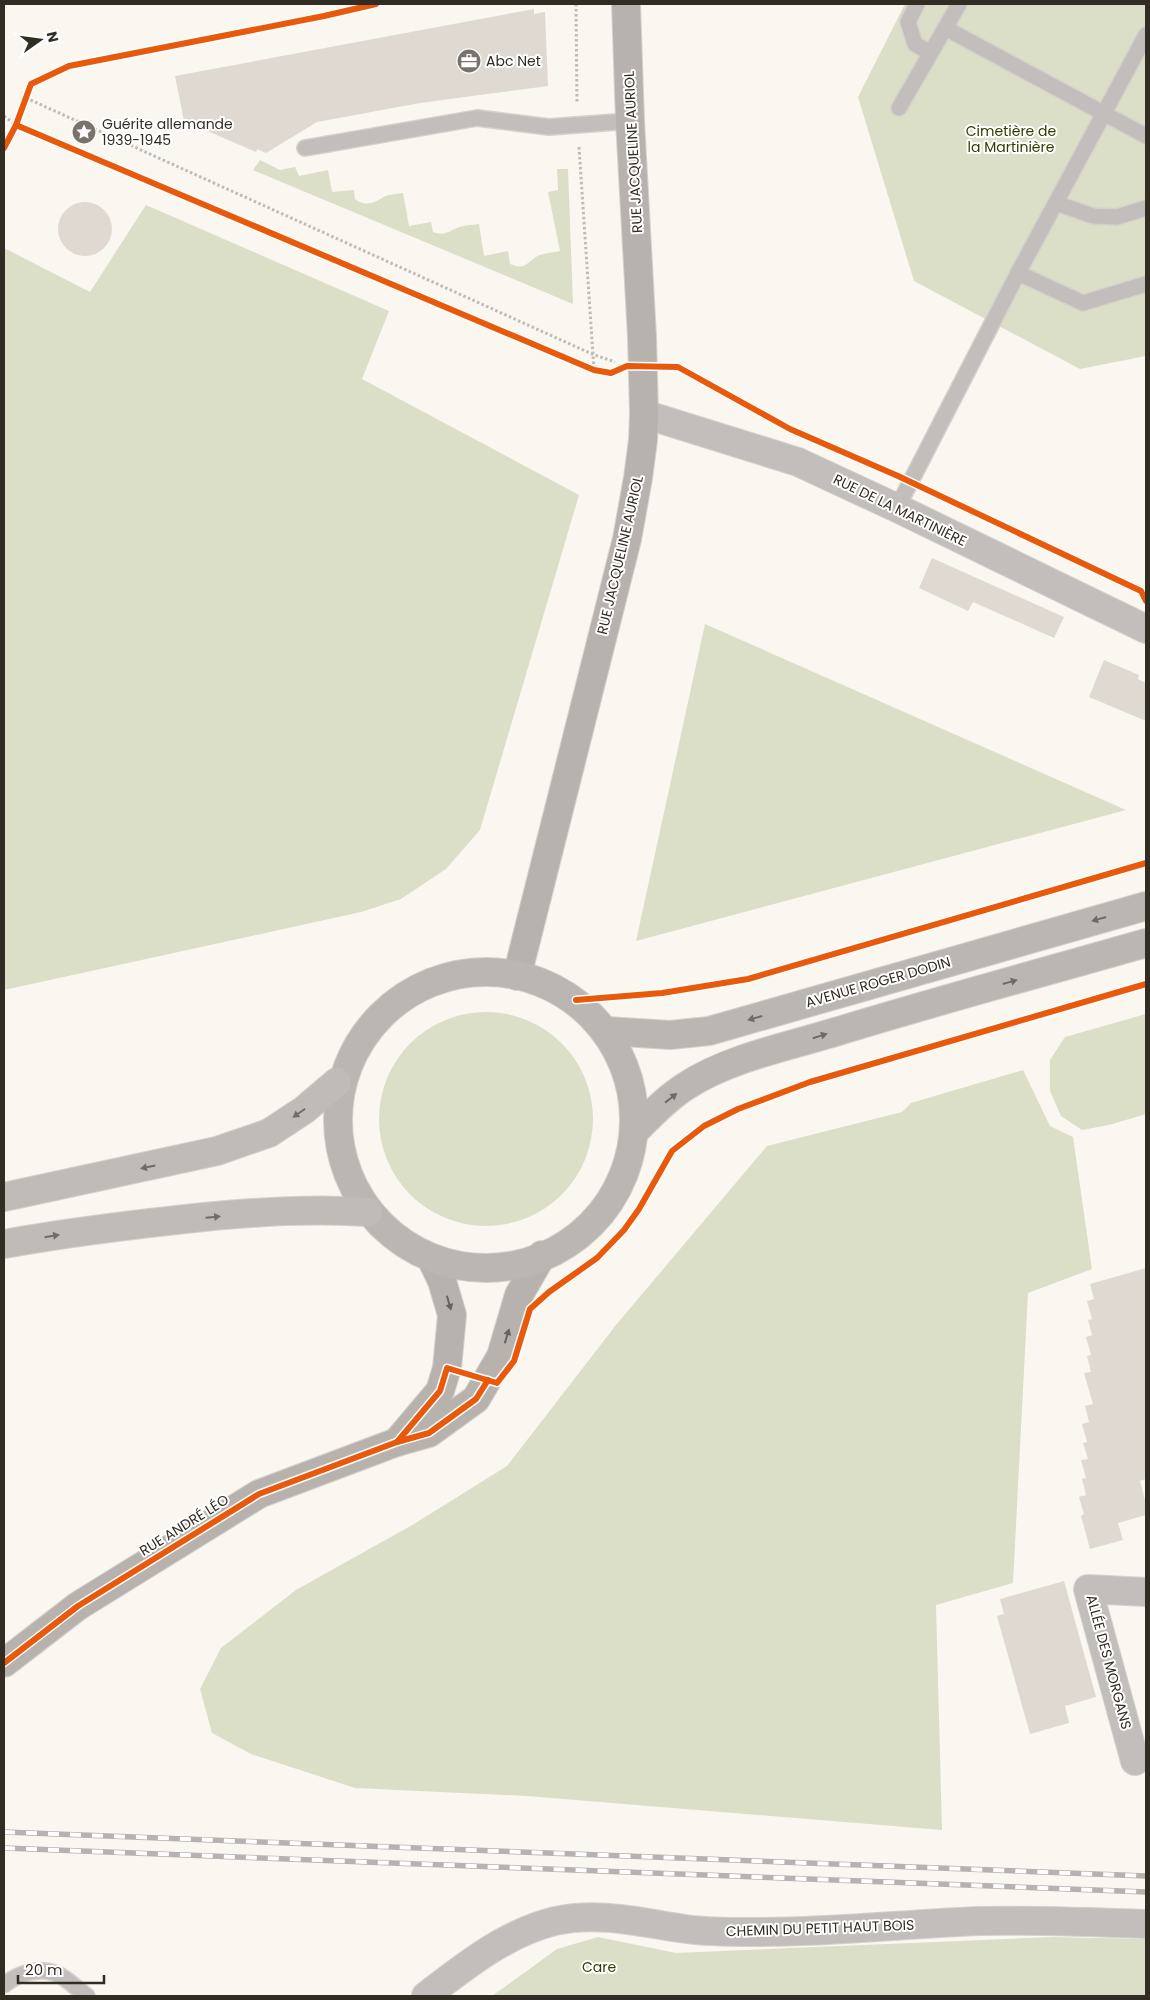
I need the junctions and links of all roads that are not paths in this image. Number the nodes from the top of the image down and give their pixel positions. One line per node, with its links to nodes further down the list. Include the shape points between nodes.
1 (626, 4): 9 (street, RUE JACQUELINE AURIOL)
2 (917, 4): 6 (lane, via 908,22 915,44)
3 (959, 4): 4 (lane)
4 (946, 28): 6 (lane); 8 (lane)
5 (1146, 36): 8 (lane)
6 (930, 54): 7 (lane)
7 (899, 108)
8 (1105, 113): 10 (lane); 12 (lane)
9 (630, 121): 11 (lane, via 549,126 477,118); 16 (street, RUE JACQUELINE AURIOL)
10 (1146, 136)
11 (305, 148)
12 (1056, 203): 13 (lane, via 1093,216 1117,216); 14 (lane)
13 (1146, 208)
14 (1018, 273): 15 (lane, via 1082,303); 17 (lane)
15 (1146, 284)
16 (644, 414): 17 (street, RUE DE LA MARTINIÈRE, via 798,462); 21 (street, RUE JACQUELINE AURIOL, via 638,478 627,539)
17 (897, 508): 18 (street, RUE DE LA MARTINIÈRE)
18 (1146, 629)
19 (1146, 906): 22 (main road, AVENUE ROGER DODIN, one-way to 22, via 709,1031 670,1035)
20 (1146, 943): 24 (main road, one-way to 20, via 686,1085 736,1063 842,1029)
21 (517, 976): 22 (main road, via 576,1000); 23 (main road, via 468,974 422,984 380,1011 349,1052)
22 (607, 1031): 24 (main road, via 624,1065)
23 (337, 1082): 25 (highway, one-way to 25, via 304,1110 269,1133 218,1151); 26 (main road, via 340,1148 351,1181)
24 (635, 1131): 28 (main road, via 627,1169 610,1210 573,1243)
25 (4, 1197)
26 (368, 1212): 27 (highway, one-way to 26, via 99,1229 267,1212); 29 (main road, via 385,1229)
27 (4, 1244)
28 (542, 1255): 29 (main road, via 502,1266 471,1267); 30 (street, RUE ANDRÉ LÉO, one-way to 28, via 429,1433 476,1399 501,1356 519,1295)
29 (431, 1258): 30 (street, RUE ANDRÉ LÉO, one-way to 30, via 452,1315 447,1368 440,1391)
30 (397, 1442): 32 (street, RUE ANDRÉ LÉO, via 259,1494 78,1606)
31 (1146, 1592): 33 (street, ALLÉE DES MORGANS, via 1088,1589)
32 (4, 1663)
33 (1136, 1761)
34 (1146, 1924): 38 (street, CHEMIN DU PETIT HAUT BOIS, via 979,1921 845,1930 752,1932 714,1931 618,1918 577,1917 536,1926 503,1942)
35 (4, 1986): 36 (lane, via 14,1977 34,1971 55,1973)
36 (69, 1991): 37 (lane)
37 (87, 1996)
38 (426, 1996)

